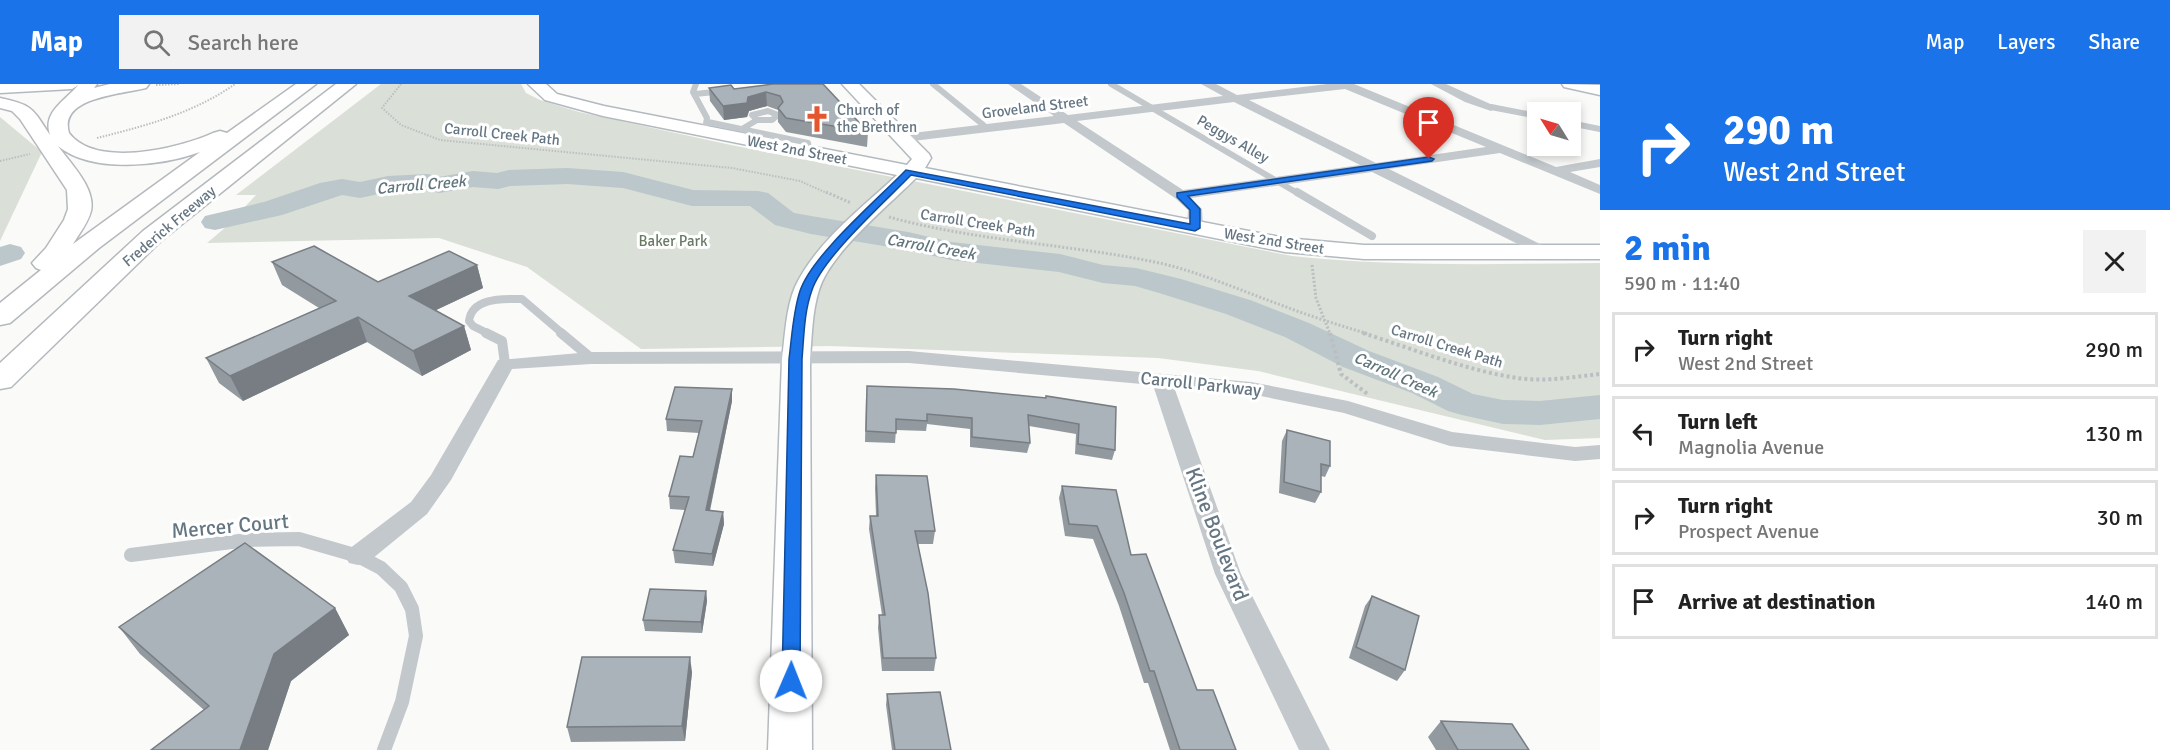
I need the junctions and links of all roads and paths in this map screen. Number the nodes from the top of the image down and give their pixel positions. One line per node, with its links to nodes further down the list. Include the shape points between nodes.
1 (72, 84): 18 (street)
2 (87, 84): 25 (highway); 38 (highway, via 48,110)
3 (180, 84): 16 (path)
4 (235, 84): 37 (path, via 204,103)
5 (347, 84): 65 (highway, Frederick Freeway, via 152,236)
6 (401, 84): 50 (path, Carroll Creek Path, via 382,108 410,130 440,140 701,164 772,175 800,181)
7 (536, 84): 32 (street, West 2nd Street, via 542,92 564,102)
8 (696, 84): 22 (lane)
9 (850, 84): 36 (street)
10 (933, 84): 33 (lane)
11 (1014, 84): 29 (street)
12 (1111, 84): 27 (lane, Peggys Alley)
13 (1207, 84): 23 (street)
14 (1437, 84): 26 (street)
15 (1570, 84): 20 (street)
16 (147, 85): 25 (highway, via 106,90)
17 (1346, 85): 23 (street, Groveland Street); 40 (street)
18 (0, 88)
19 (300, 89): 25 (highway, via 215,140 165,154 130,158 102,158 68,144 58,132 60,113); 57 (highway, Frederick Freeway, via 90,243)
20 (1600, 90)
21 (727, 91): 22 (lane)
22 (694, 93): 32 (lane)
23 (1235, 98): 27 (street, Groveland Street); 44 (street)
24 (0, 103): 38 (highway, via 18,108)
25 (67, 104)
26 (1491, 107): 28 (lane)
27 (1152, 108): 29 (street, Groveland Street); 47 (lane, Peggys Alley)
28 (1527, 114)
29 (1063, 118): 33 (street, Groveland Street); 49 (street)
30 (758, 120): 34 (lane)
31 (1581, 125): 35 (lane)
32 (706, 127): 34 (lane); 39 (street, West 2nd Street)
33 (987, 128): 36 (street, Groveland Street)
34 (742, 129): 39 (lane)
35 (1600, 129)
36 (904, 138): 46 (street, via 922,158)
37 (93, 139)
38 (35, 146): 41 (path); 42 (path); 56 (highway, via 78,190 80,210 55,253)
39 (809, 148): 46 (street, West 2nd Street)
40 (1502, 149): 44 (street); 45 (street)
41 (24, 156)
42 (0, 161)
43 (1600, 163): 45 (street)
44 (1373, 167): 47 (street); 54 (street)
45 (1555, 171): 48 (street)
46 (909, 172): 50 (street); 51 (street, West 2nd Street)
47 (1279, 181): 49 (street); 52 (lane, Peggys Alley)
48 (1600, 190)
49 (1180, 195): 51 (street, via 1195,209)
50 (865, 216): 58 (path, Carroll Creek Path, via 1167,265); 61 (street, via 826,256 807,288)
51 (1195, 228): 53 (street, West 2nd Street)
52 (1372, 236)
53 (1308, 247): 54 (street, West 2nd Street, via 1375,252); 58 (path, via 1316,298)
54 (1544, 252): 55 (street, West 2nd Street)
55 (1600, 252)
56 (0, 305)
57 (0, 317)
58 (1325, 319): 59 (path); 63 (path, Carroll Creek Path, via 1461,365 1518,378)
59 (1331, 336): 66 (path, via 1341,374 1381,406)
60 (591, 358): 61 (street, Carroll Parkway); 62 (street, Carroll Parkway); 62 (lane, via 522,299 505,298 480,304 469,321 502,342)
61 (796, 359): 64 (street, Carroll Parkway, via 909,357); 71 (street)
62 (505, 364): 69 (street, via 440,480 419,508)
63 (1600, 374)
64 (1161, 379): 66 (street, Carroll Parkway, via 1251,388); 72 (street, Kline Boulevard, via 1228,574)
65 (0, 380)
66 (1379, 417): 67 (street, Carroll Parkway, via 1450,439 1575,454)
67 (1600, 453)
68 (131, 555): 69 (lane, Mercer Court, via 247,540 299,540)
69 (358, 556): 70 (lane, Mercer Court, via 381,568 401,587 412,609 415,627 402,702)
70 (384, 750)
71 (790, 750)
72 (1315, 750)

